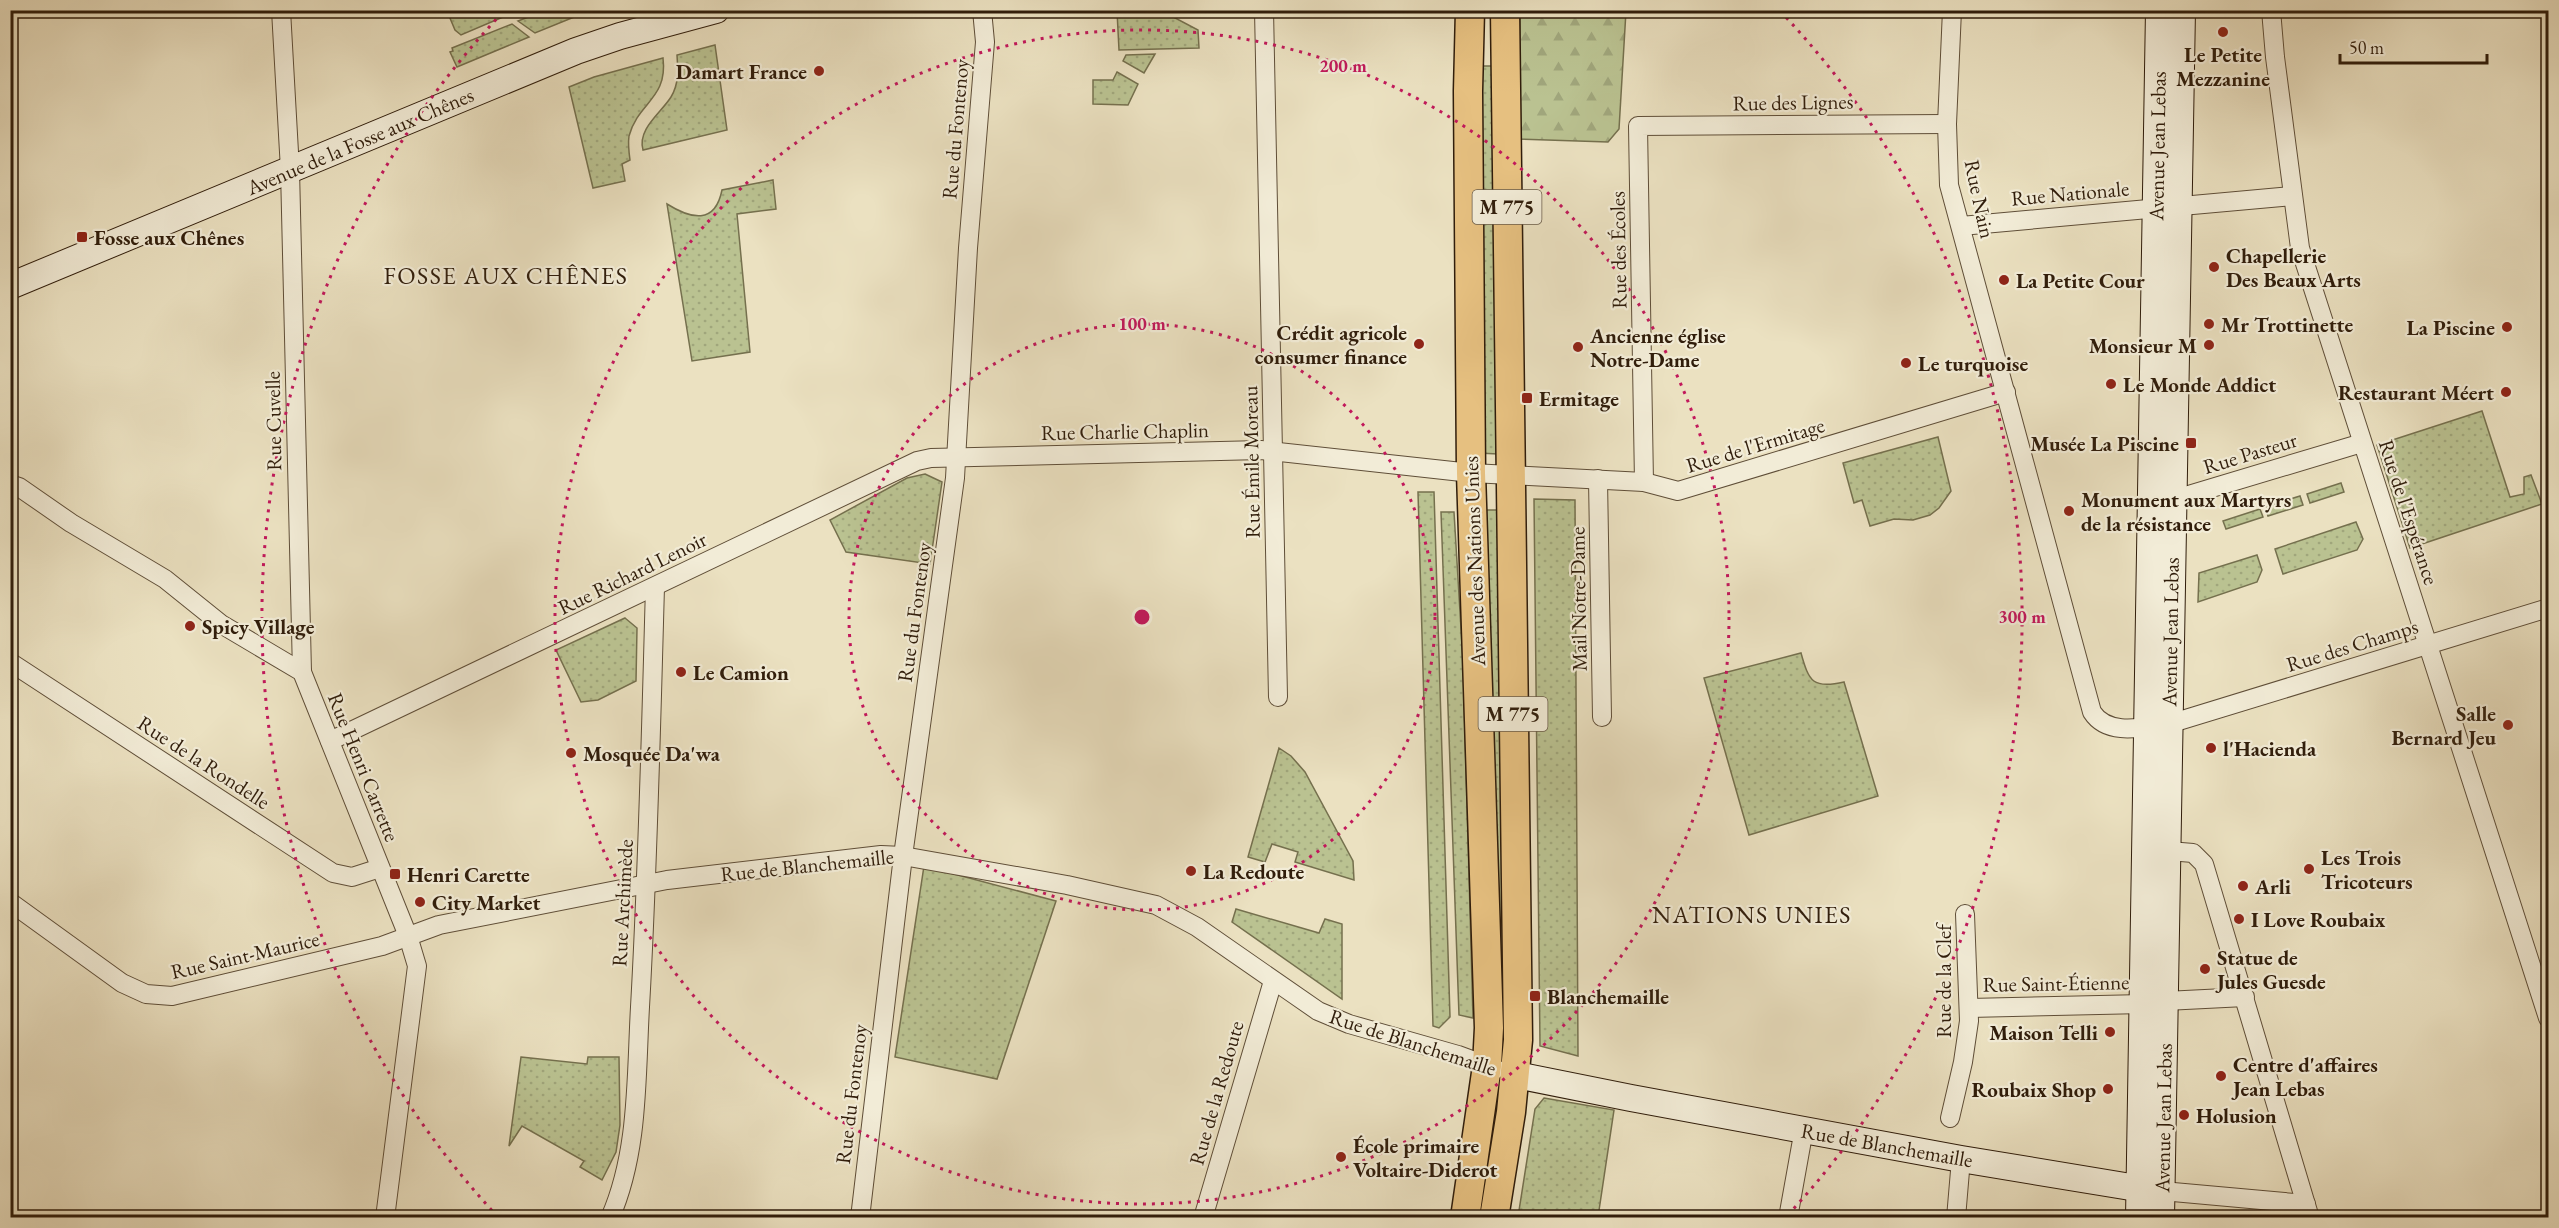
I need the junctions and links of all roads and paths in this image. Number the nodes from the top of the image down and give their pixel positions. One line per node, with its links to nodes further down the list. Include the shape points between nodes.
1 (281, 10): 13 (street, Rue Cuvelle)
2 (716, 10): 13 (main road, Avenue de la Fosse aux Chênes, via 576,51)
3 (981, 10): 21 (street, Rue du Fontenoy, via 985,42 968,248)
4 (1264, 10): 20 (street, Rue Émile Moreau)
5 (1470, 10): 22 (main road, Avenue des Nations Unies / M 775)
6 (1505, 10): 23 (main road, Avenue des Nations Unies / M 775)
7 (1952, 10): 11 (street, Rue Nain)
8 (2159, 10): 15 (main road, Avenue Jean Lebas)
9 (2182, 10): 15 (main road, Avenue Jean Lebas)
10 (2271, 10): 14 (street, Rue de l'Espérance)
11 (1947, 124): 12 (street, Rue des Lignes); 16 (street, Rue Nain, via 1950,185)
12 (1638, 126): 25 (street, Rue des Écoles)
13 (290, 170): 17 (main road, Avenue de la Fosse aux Chênes); 32 (street, Rue Cuvelle)
14 (2292, 196): 15 (street, Rue Nationale); 19 (street, Rue de l'Espérance, via 2300,248)
15 (2167, 207): 16 (street, Rue Nationale); 27 (main road, Avenue Jean Lebas)
16 (1961, 226): 18 (street, Rue Nain)
17 (10, 286)
18 (2006, 392): 25 (street, Rue de l'Ermitage, via 1690,489 1678,491); 35 (street, Rue Nain, via 2092,712 2110,727)
19 (2362, 443): 27 (street, Rue Pasteur); 30 (street, Rue de l'Espérance)
20 (1274, 451): 21 (street, Rue Charlie Chaplin); 22 (street, Rue Charlie Chaplin); 33 (street, Rue Émile Moreau)
21 (957, 458): 28 (street, Rue Richard Lenoir, via 924,459 903,465); 38 (street, Rue du Fontenoy)
22 (1471, 473): 23 (street, Rue Charlie Chaplin); 49 (main road, Avenue des Nations Unies / M 775, via 1489,1028)
23 (1510, 476): 24 (street, Rue de l'Ermitage); 50 (main road, Avenue des Nations Unies / M 775)
24 (1598, 479): 25 (street, Rue de l'Ermitage); 34 (street, Mail Notre-Dame)
25 (1644, 482)
26 (10, 484): 32 (street, via 165,579 221,624)
27 (2162, 503): 35 (main road, Avenue Jean Lebas)
28 (655, 587): 36 (street, Rue Richard Lenoir); 40 (street, Rue Archimède)
29 (2548, 608): 30 (street, Rue des Champs)
30 (2428, 645): 35 (street, Rue des Champs); 48 (street, Rue de l'Espérance)
31 (10, 662): 39 (street, Rue de la Rondelle, via 333,873 352,877)
32 (302, 672): 36 (street, Rue Henri Carrette)
33 (1278, 697)
34 (1602, 717)
35 (2159, 725): 37 (main road, Avenue Jean Lebas)
36 (330, 741): 39 (street, Rue Henri Carrette)
37 (2157, 850): 45 (street, via 2193,853 2204,864); 46 (main road, Avenue Jean Lebas)
38 (903, 856): 40 (street, Rue de Blanchemaille, via 881,855); 44 (street, Rue de Blanchemaille, via 1156,905 1197,927); 58 (street, Rue du Fontenoy)
39 (380, 868): 43 (street, Rue Henri Carrette)
40 (647, 884): 43 (street, Rue de Blanchemaille, via 439,925); 56 (street, Rue Archimède, via 629,1159)
41 (10, 902): 43 (street, Rue Saint-Maurice, via 122,983 160,997 382,946)
42 (1965, 914): 47 (street, Rue de la Clef)
43 (408, 936): 57 (street, Rue Henri Carrette, via 418,975)
44 (1273, 981): 49 (street, Rue de Blanchemaille, via 1334,1018); 59 (street, Rue de la Redoute)
45 (2245, 997): 46 (street, Rue Saint-Étienne); 55 (street)
46 (2154, 1002): 47 (street, Rue Saint-Étienne); 54 (main road, Avenue Jean Lebas)
47 (1969, 1008): 51 (street, Rue de la Clef, via 1968,1036)
48 (2548, 1018)
49 (1487, 1066): 50 (street, Rue de Blanchemaille); 60 (main road, Avenue des Nations Unies / M 775)
50 (1516, 1075): 52 (main road, Rue de Blanchemaille); 61 (main road, Avenue des Nations Unies / M 775)
51 (1950, 1118)
52 (1804, 1129): 53 (main road, Rue de Blanchemaille); 62 (street)
53 (1961, 1159): 54 (main road, Rue de Blanchemaille); 63 (street)
54 (2151, 1190): 55 (street, Rue de Blanchemaille); 64 (main road, Avenue Jean Lebas); 65 (main road, Avenue Jean Lebas)
55 (2308, 1211)
56 (615, 1217)
57 (385, 1218)
58 (860, 1218)
59 (1203, 1218)
60 (1465, 1218)
61 (1494, 1218)
62 (1788, 1218)
63 (1956, 1218)
64 (2139, 1218)
65 (2161, 1218)

